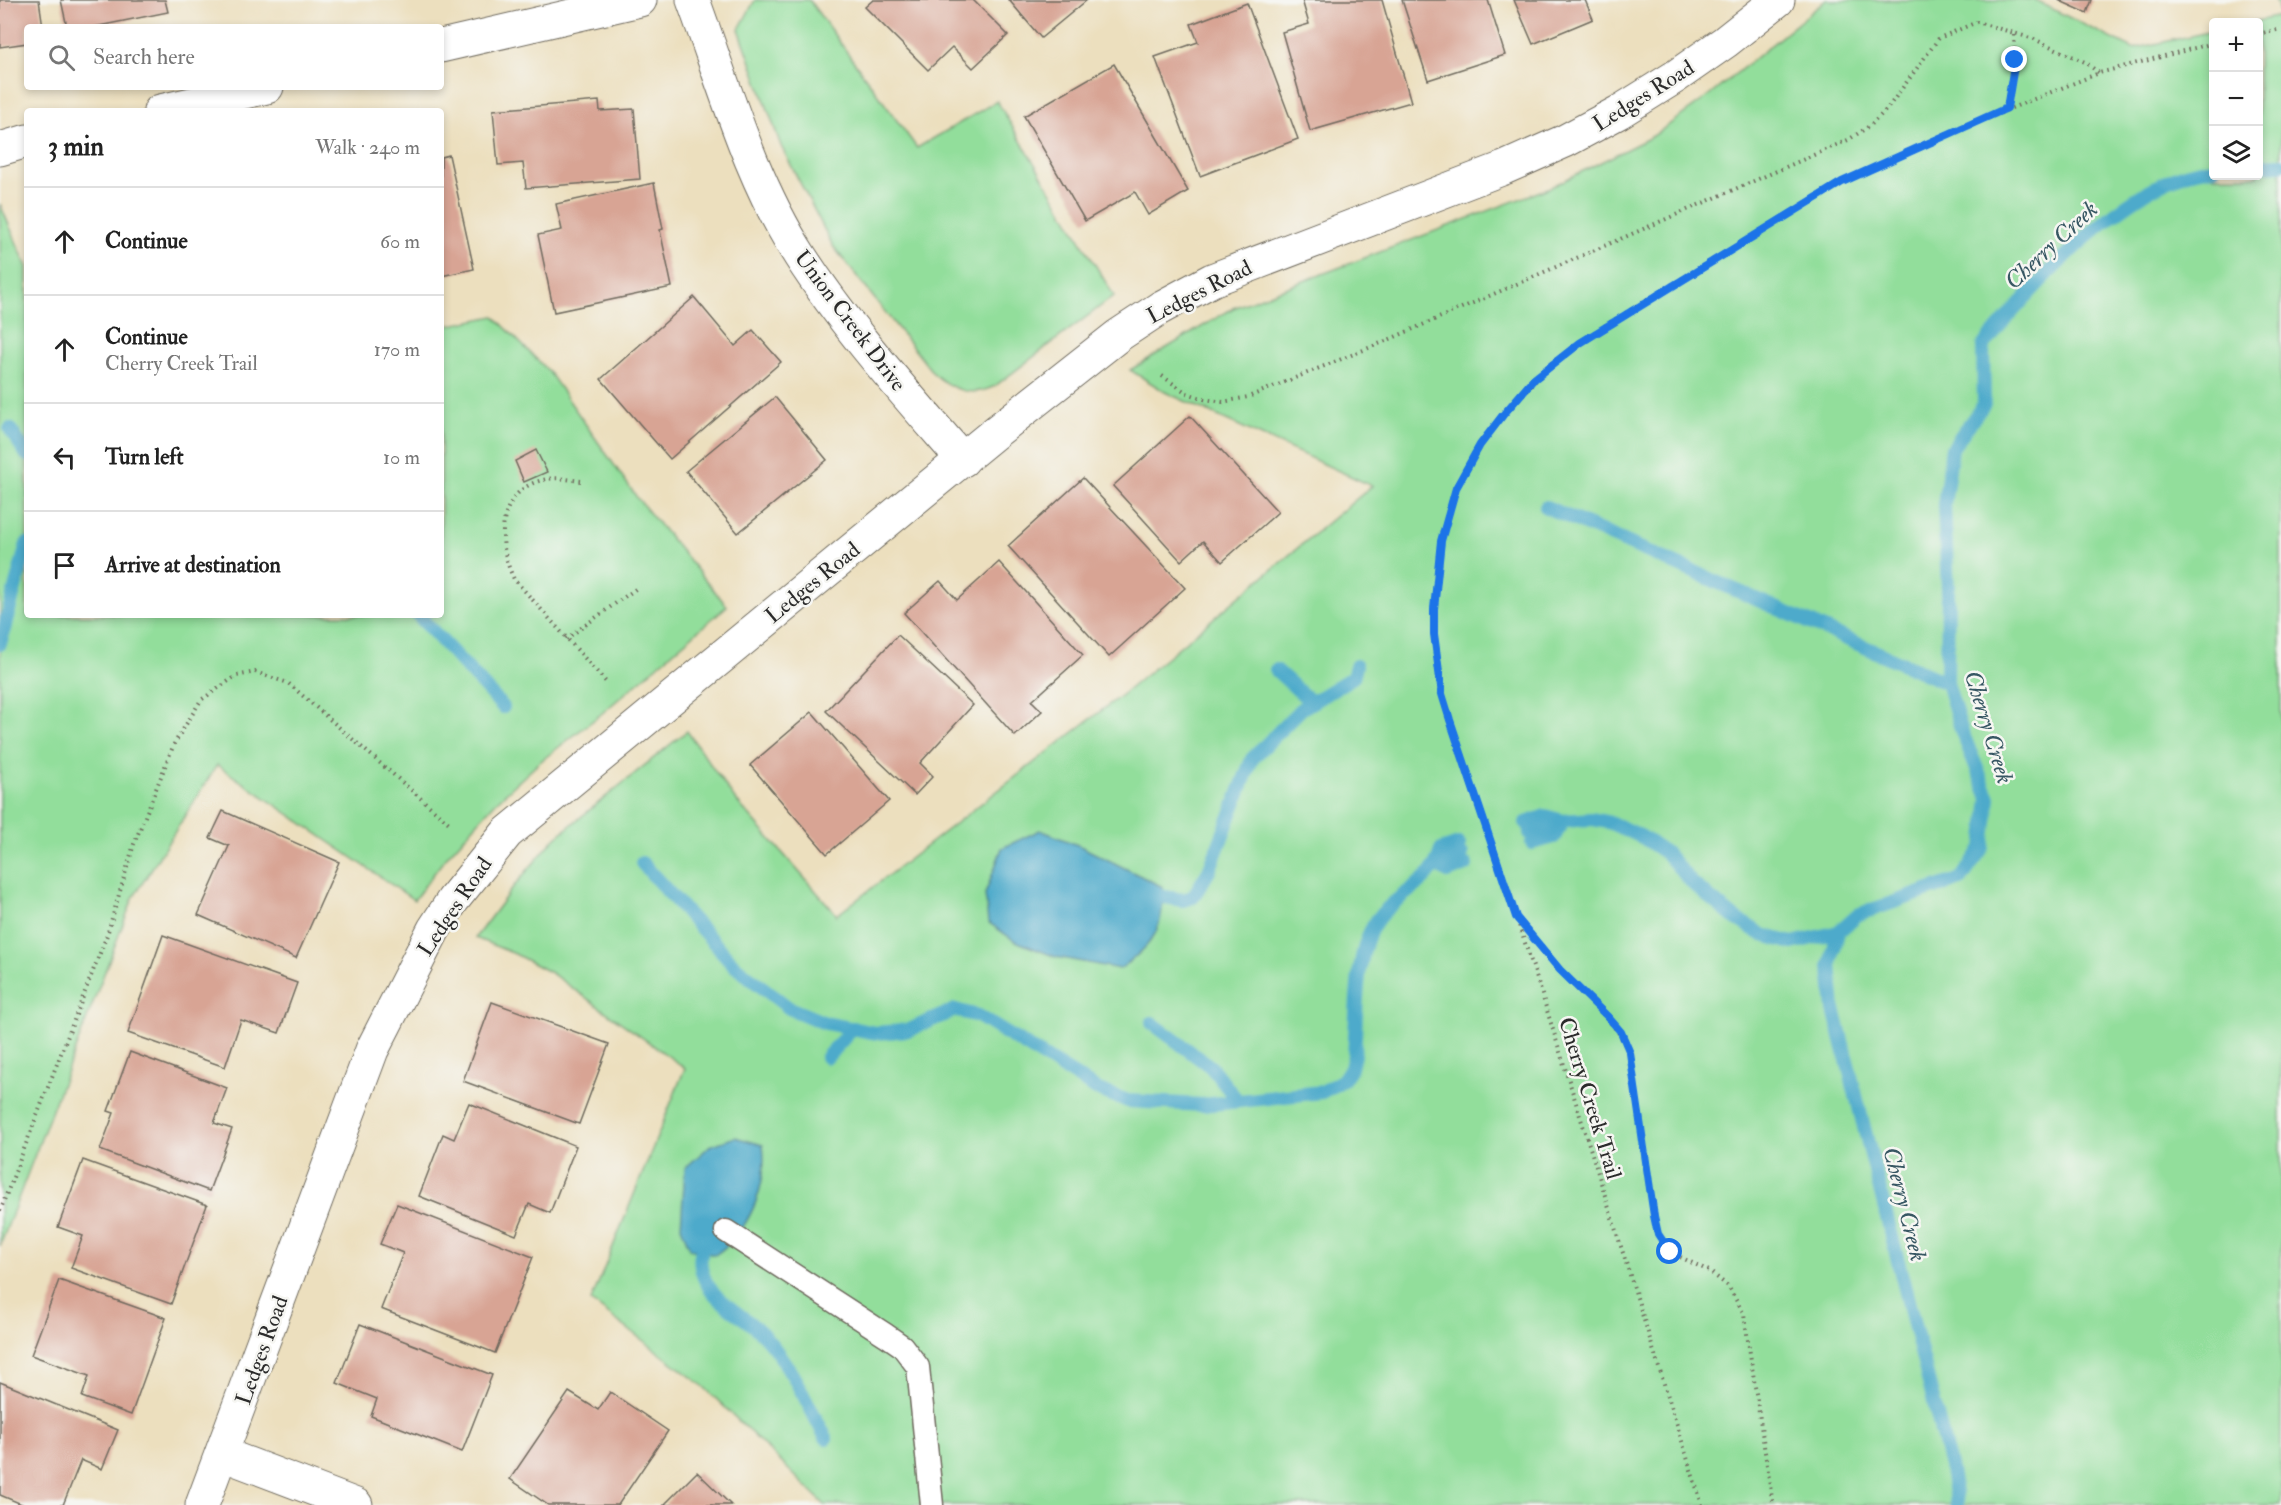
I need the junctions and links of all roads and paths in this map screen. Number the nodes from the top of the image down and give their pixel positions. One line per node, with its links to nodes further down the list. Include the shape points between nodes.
1 (640, 0): 8 (street)
2 (693, 0): 16 (street, Union Creek Drive, via 760,181 800,256 856,332)
3 (1778, 0): 16 (street, Ledges Road, via 1675,77 1565,141 1504,168 1267,257 1160,308 1119,335)
4 (2281, 29): 5 (path)
5 (2263, 33)
6 (2014, 35): 9 (path, via 2034,39); 12 (path, via 2014,69); 15 (path, via 1977,22 1955,29 1939,38 1887,109 1848,140 1282,384 1223,402 1187,393)
7 (2209, 44): 9 (path, Cherry Creek Trail)
8 (444, 45)
9 (2099, 73): 12 (path, Cherry Creek Trail)
10 (254, 90): 11 (street)
11 (173, 108)
12 (2007, 108): 22 (path, Cherry Creek Trail, via 1842,182 1580,343 1533,380 1466,468 1441,541 1434,598 1436,654 1442,694)
13 (24, 142): 14 (street)
14 (0, 149)
15 (1162, 376)
16 (963, 460): 25 (street, Ledges Road, via 507,832 453,900 406,980 372,1050)
17 (581, 481): 19 (path, via 549,479 525,489 510,501 501,537 514,579)
18 (637, 588): 19 (path)
19 (566, 639): 20 (path)
20 (606, 682)
21 (449, 823): 23 (path, via 288,683 255,672 236,676 201,700 174,744 147,809 107,935)
22 (1516, 917): 29 (path, Cherry Creek Trail); 30 (path, via 1560,970 1621,1032 1630,1053 1658,1234 1670,1252 1709,1271 1728,1286 1744,1314)
23 (0, 1211)
24 (726, 1231): 28 (lane, via 886,1335 911,1357 918,1367)
25 (222, 1454): 26 (street, Ledges Road); 27 (street)
26 (202, 1505)
27 (356, 1505)
28 (932, 1505)
29 (1702, 1505)
30 (1773, 1505)

